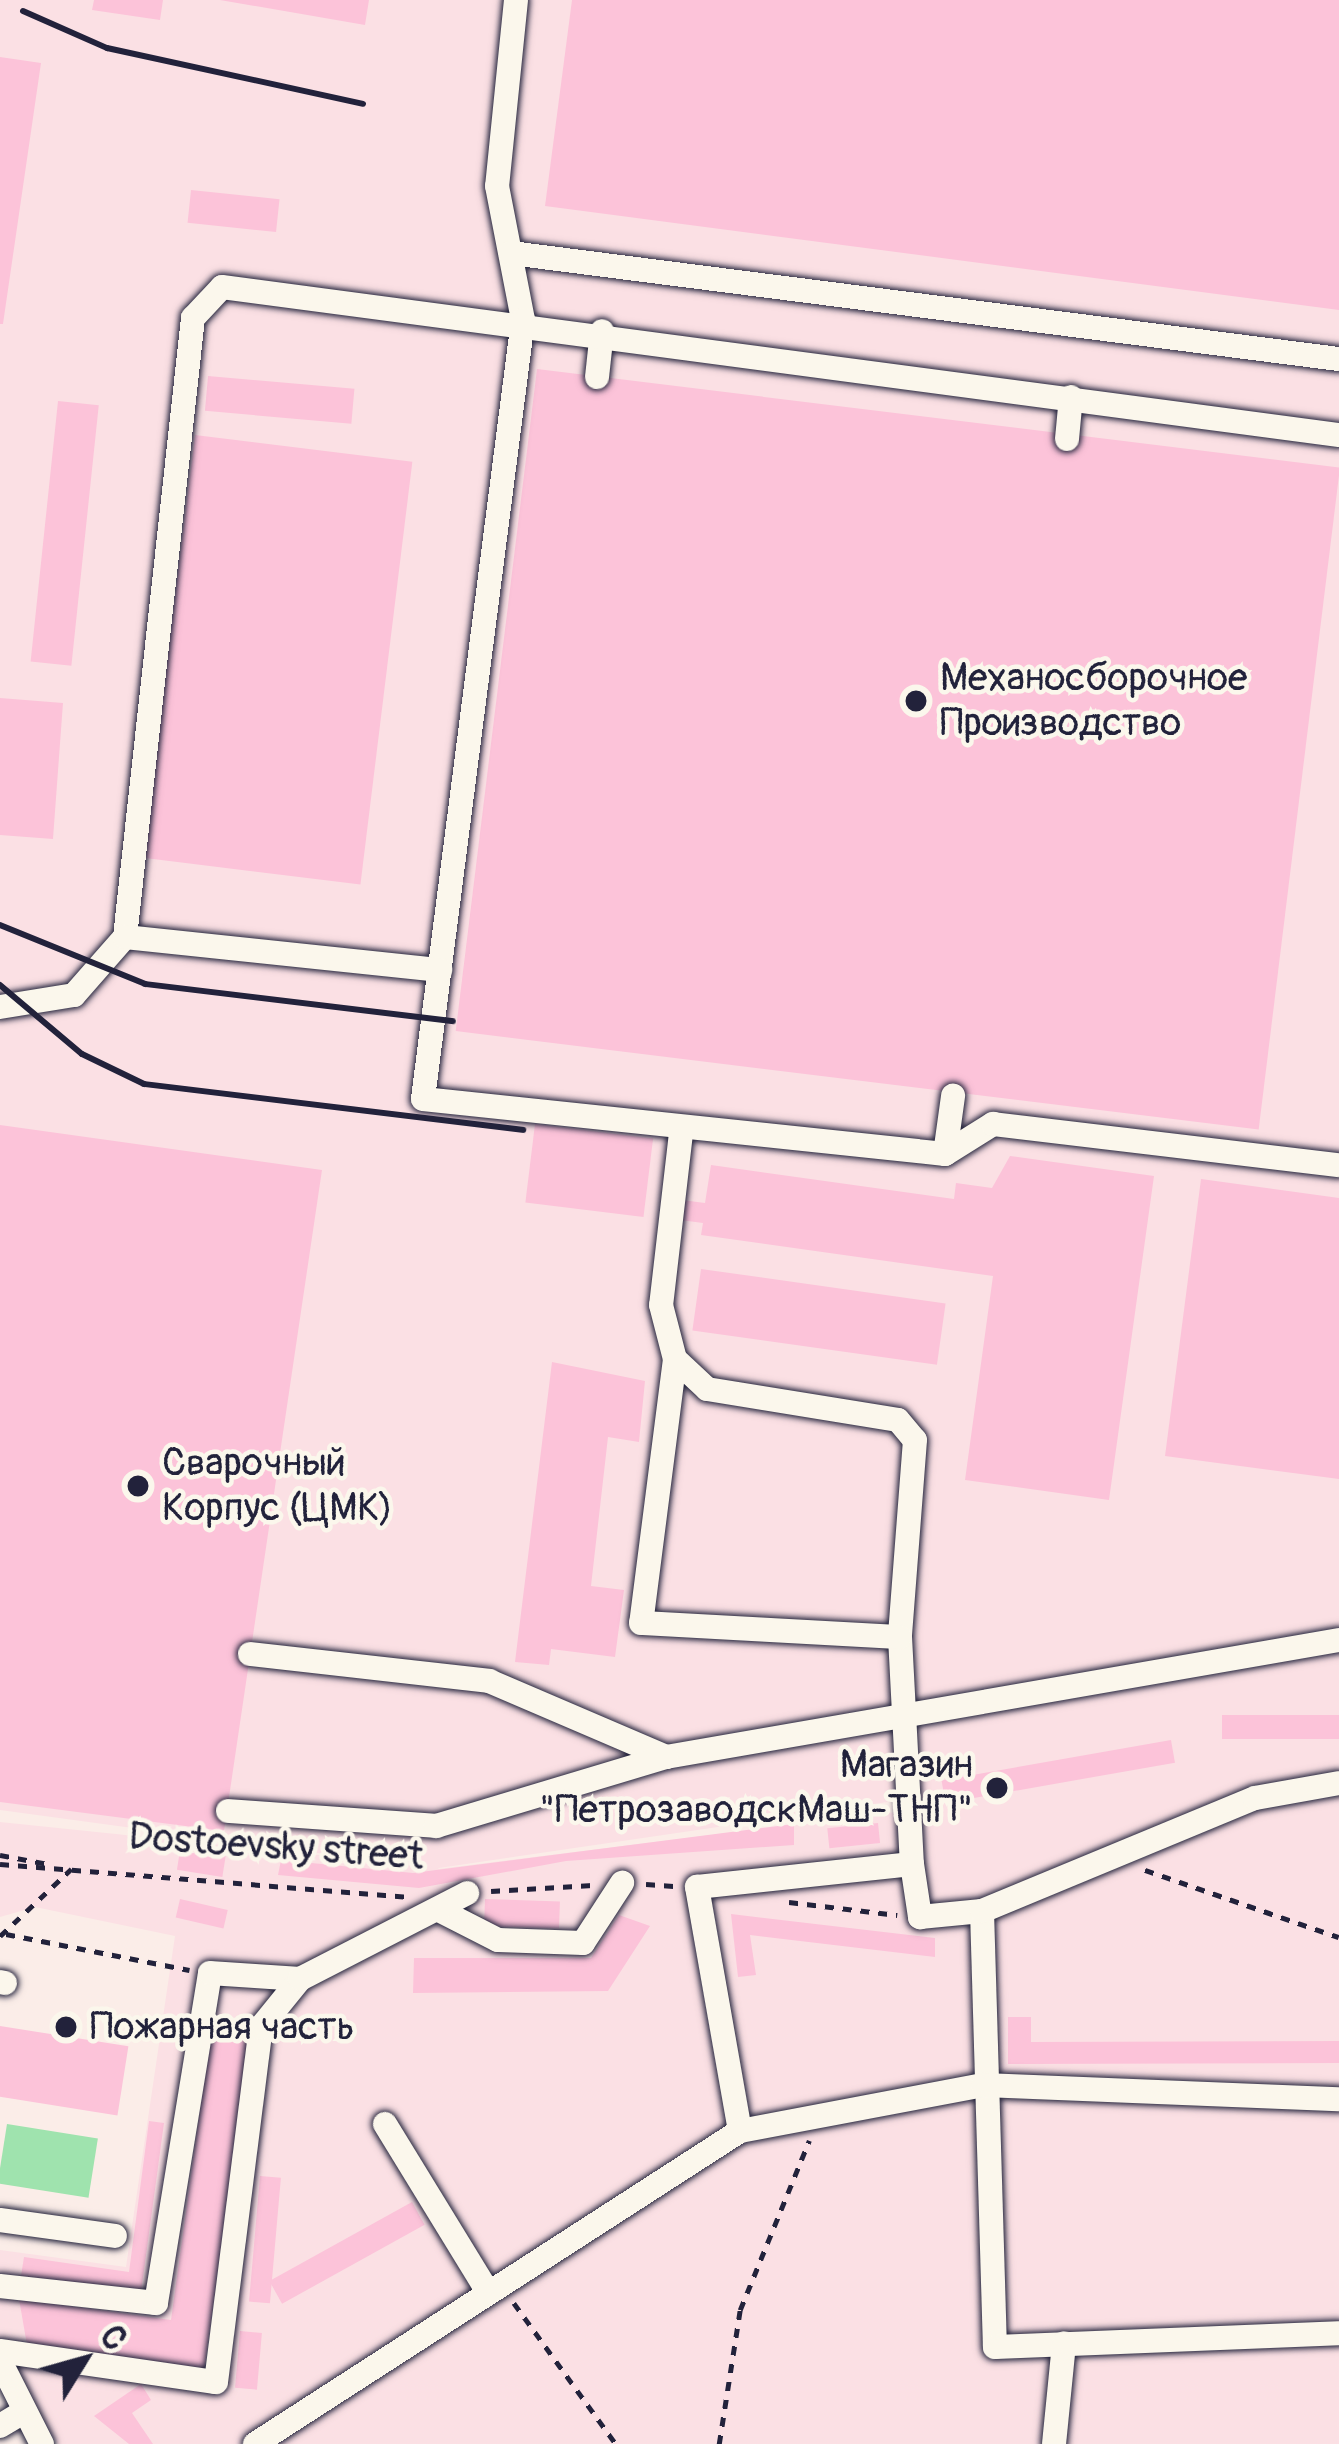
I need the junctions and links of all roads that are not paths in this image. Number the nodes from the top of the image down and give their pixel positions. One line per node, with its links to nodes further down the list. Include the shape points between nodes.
1 (516, 0): 2 (street, via 497,186)
2 (511, 253): 3 (street); 5 (street)
3 (523, 320): 4 (street); 10 (street, via 221,287 193,318); 11 (street, via 455,927)
4 (602, 331): 6 (street); 7 (street)
5 (1339, 359)
6 (596, 377)
7 (1071, 397): 8 (street); 9 (street)
8 (1339, 434)
9 (1067, 439)
10 (125, 937): 11 (street); 12 (street, via 74,995)
11 (440, 970): 14 (street, via 423,1100)
12 (0, 1007)
13 (953, 1096): 15 (street)
14 (681, 1132): 15 (street); 17 (street, via 661,1305)
15 (946, 1154): 16 (street, via 993,1124)
16 (1339, 1165)
17 (675, 1359): 18 (street, via 707,1390 898,1420 915,1440); 18 (street, via 641,1623)
18 (900, 1637): 21 (street)
19 (1339, 1640): 21 (street)
20 (250, 1654): 22 (street, via 488,1681)
21 (907, 1718): 22 (street); 25 (street)
22 (666, 1757): 24 (street, via 436,1826)
23 (1339, 1784): 29 (street, via 1255,1798)
24 (228, 1810)
25 (912, 1864): 29 (street, via 920,1917); 34 (street, via 697,1886)
26 (622, 1883): 28 (street, via 583,1943 498,1940)
27 (467, 1893): 28 (street)
28 (433, 1903): 30 (street)
29 (982, 1911): 31 (street)
30 (299, 1979): 38 (street, via 210,1973 156,2303); 41 (street, via 261,2027 217,2382)
31 (982, 2085): 32 (street); 34 (street, via 823,2108); 40 (street, via 994,2347)
32 (1339, 2099)
33 (386, 2124): 37 (street)
34 (740, 2132): 37 (street)
35 (0, 2220): 36 (street)
36 (116, 2236)
37 (492, 2285): 45 (street)
38 (0, 2286)
39 (1339, 2333): 40 (street)
40 (1064, 2342): 46 (street)
41 (0, 2351)
42 (0, 2361): 43 (street)
43 (11, 2420): 44 (street)
44 (43, 2444)
45 (255, 2444)
46 (1054, 2444)

